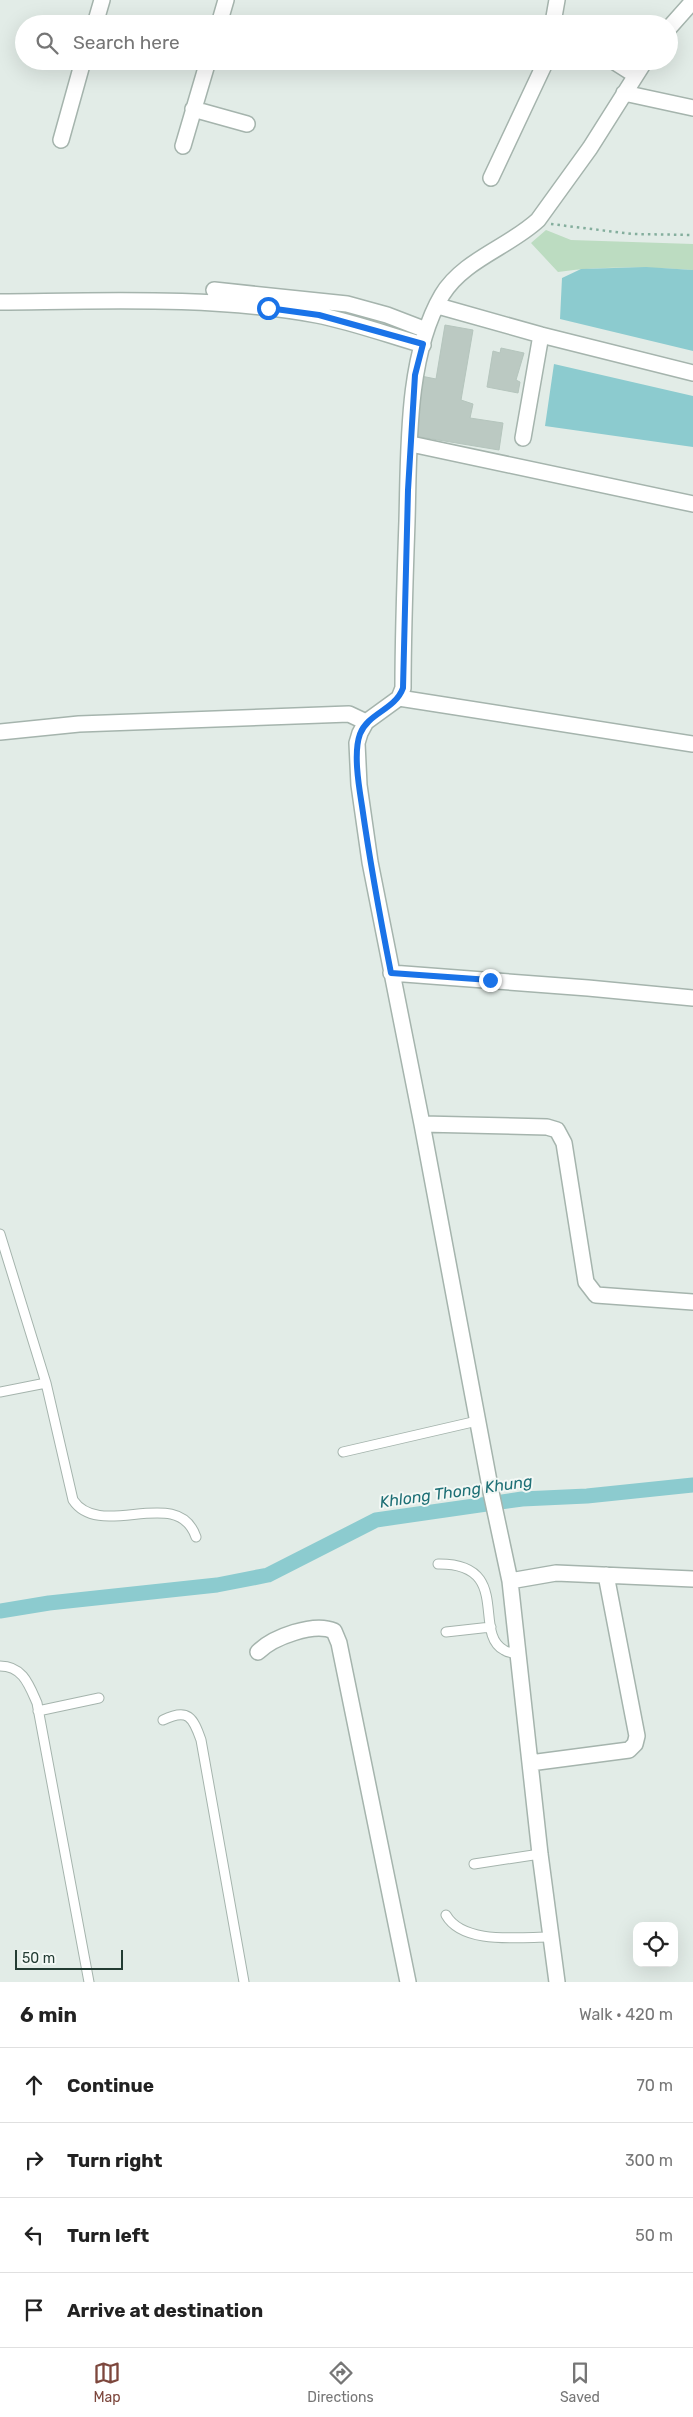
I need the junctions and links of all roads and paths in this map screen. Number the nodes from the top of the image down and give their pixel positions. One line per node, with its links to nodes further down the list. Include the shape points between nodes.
1 (102, 0): 5 (street)
2 (226, 0): 6 (street)
3 (557, 0): 7 (street)
4 (693, 1): 8 (street)
5 (97, 15)
6 (222, 15)
7 (554, 15)
8 (678, 18)
9 (80, 70): 19 (street)
10 (205, 70): 17 (street)
11 (542, 70): 21 (street)
12 (627, 70): 14 (street)
13 (635, 70): 14 (street)
14 (632, 73): 15 (street)
15 (624, 92): 16 (street); 22 (street, via 590,148)
16 (693, 108)
17 (193, 109): 18 (street); 20 (street)
18 (247, 124)
19 (61, 140)
20 (183, 146)
21 (491, 178)
22 (538, 220): 23 (path, via 559,226 632,234); 26 (street, via 528,230 466,269 443,294)
23 (693, 234)
24 (214, 290): 28 (street, via 347,304 387,315)
25 (0, 302): 28 (street, via 173,302 268,308)
26 (438, 306): 27 (street); 28 (street)
27 (541, 335): 29 (street); 30 (street)
28 (425, 337): 31 (street, via 415,375)
29 (693, 372)
30 (523, 438)
31 (411, 444): 32 (street); 33 (street, via 403,688)
32 (693, 504)
33 (399, 698): 34 (street); 36 (street)
34 (366, 722): 35 (street, via 349,714 79,724); 37 (street, via 357,743 359,785)
35 (0, 732)
36 (693, 744)
37 (391, 973): 38 (street); 39 (street)
38 (693, 998)
39 (422, 1124): 41 (street, via 547,1127 558,1130 564,1143 586,1282 591,1291 596,1295); 44 (street)
40 (0, 1234): 42 (lane)
41 (693, 1302)
42 (46, 1383): 43 (lane); 46 (lane, via 69,1487 77,1506 102,1516 156,1512 174,1516 188,1523)
43 (0, 1392)
44 (477, 1421): 45 (lane); 50 (street)
45 (343, 1452)
46 (196, 1537)
47 (438, 1564): 51 (lane, via 463,1566 479,1579)
48 (606, 1575): 49 (street); 50 (street, via 556,1573); 59 (street, via 637,1736 635,1744 629,1750)
49 (693, 1578)
50 (510, 1581): 54 (street)
51 (491, 1626): 52 (lane); 54 (lane, via 497,1644 504,1651)
52 (446, 1632)
53 (258, 1652): 66 (street, via 280,1636 316,1629 334,1631 340,1643)
54 (519, 1654): 59 (street)
55 (0, 1666): 57 (lane, via 22,1673)
56 (99, 1698): 57 (lane)
57 (38, 1711): 64 (lane)
58 (163, 1720): 65 (lane, via 176,1714 188,1716 195,1722)
59 (530, 1763): 60 (street)
60 (540, 1854): 61 (lane); 63 (street)
61 (474, 1864)
62 (446, 1915): 63 (lane, via 451,1924 466,1933)
63 (550, 1937): 67 (street)
64 (89, 1982)
65 (244, 1982)
66 (408, 1982)
67 (556, 1982)

